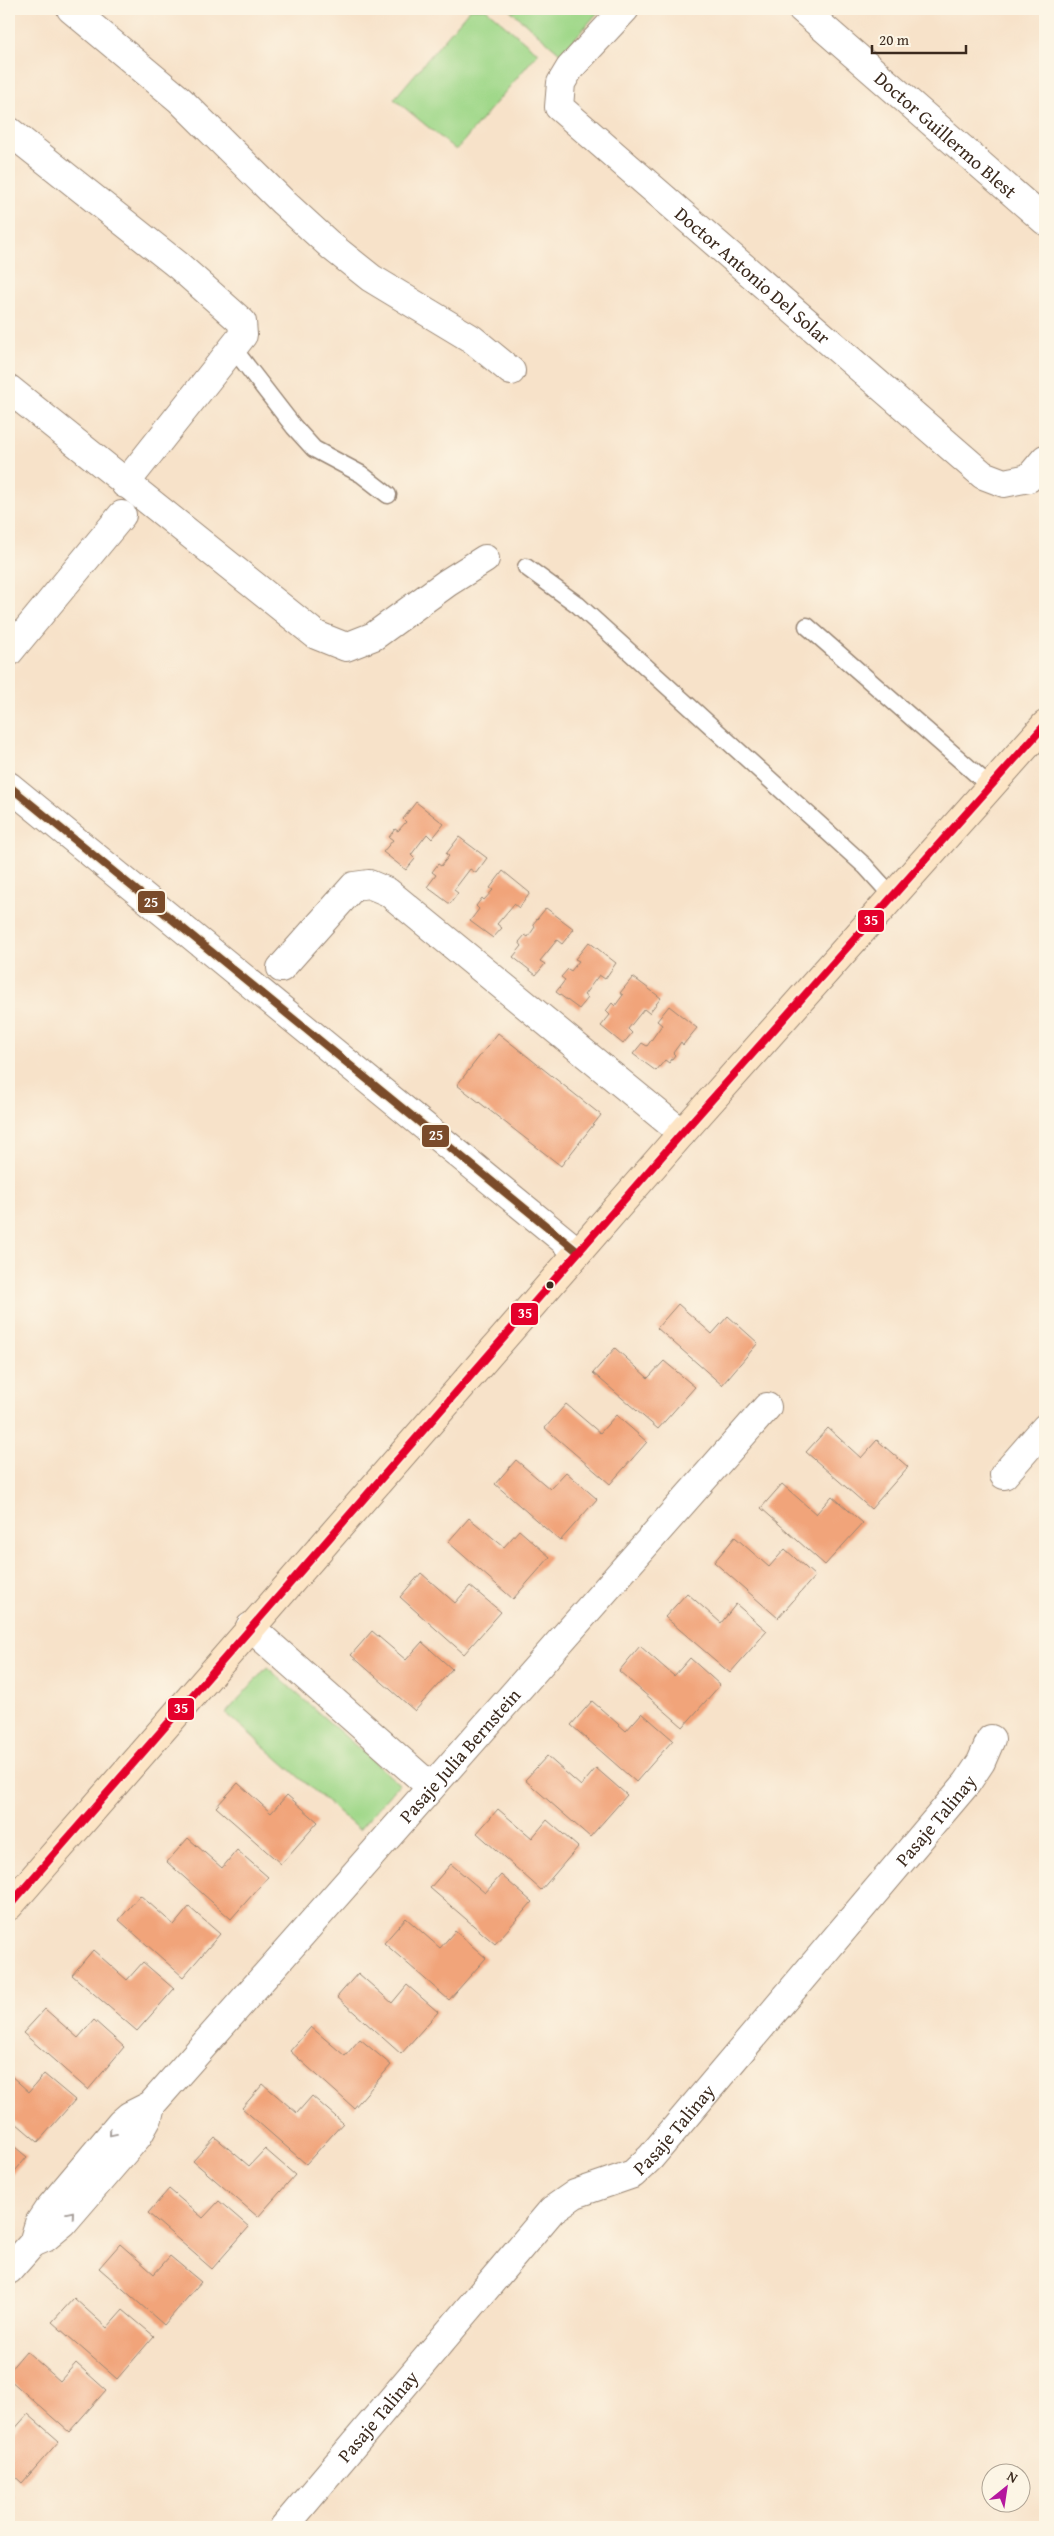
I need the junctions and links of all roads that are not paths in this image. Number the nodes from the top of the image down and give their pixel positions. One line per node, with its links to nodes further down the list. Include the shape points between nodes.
1 (71, 9): 7 (street, via 180,100 331,246 370,278 472,339)
2 (625, 9): 9 (street, Doctor Antonio Del Solar, via 570,68 561,83 559,107 983,475 1004,483 1029,478)
3 (802, 9): 5 (street, Doctor Guillermo Blest)
4 (9, 131): 6 (street, via 179,266 242,322 243,335)
5 (1045, 221)
6 (234, 348): 10 (street); 11 (lane, via 294,428 314,449 361,474)
7 (511, 371)
8 (9, 389): 10 (street)
9 (1045, 459)
10 (125, 484): 13 (street, via 316,635 346,647 374,636)
11 (388, 495)
12 (122, 515): 16 (street)
13 (485, 559)
14 (526, 567): 20 (lane, via 578,604 865,866)
15 (806, 626): 19 (lane)
16 (9, 652)
17 (1045, 725): 19 (street)
18 (9, 786): 23 (street)
19 (991, 787): 20 (street)
20 (893, 897): 22 (street)
21 (281, 968): 22 (street, via 354,886 375,886 388,892)
22 (682, 1133): 23 (street)
23 (578, 1252): 27 (street)
24 (767, 1407): 29 (street, Pasaje Julia Bernstein)
25 (1045, 1428): 26 (street)
26 (1004, 1475)
27 (250, 1627): 29 (street); 30 (street)
28 (991, 1739): 32 (street, Pasaje Talinay, via 967,1783 651,2157 633,2174 575,2194 552,2210)
29 (430, 1788): 31 (street, Pasaje Julia Bernstein, via 151,2105 138,2136 63,2223 33,2243)
30 (9, 1906)
31 (9, 2270)
32 (284, 2527)

